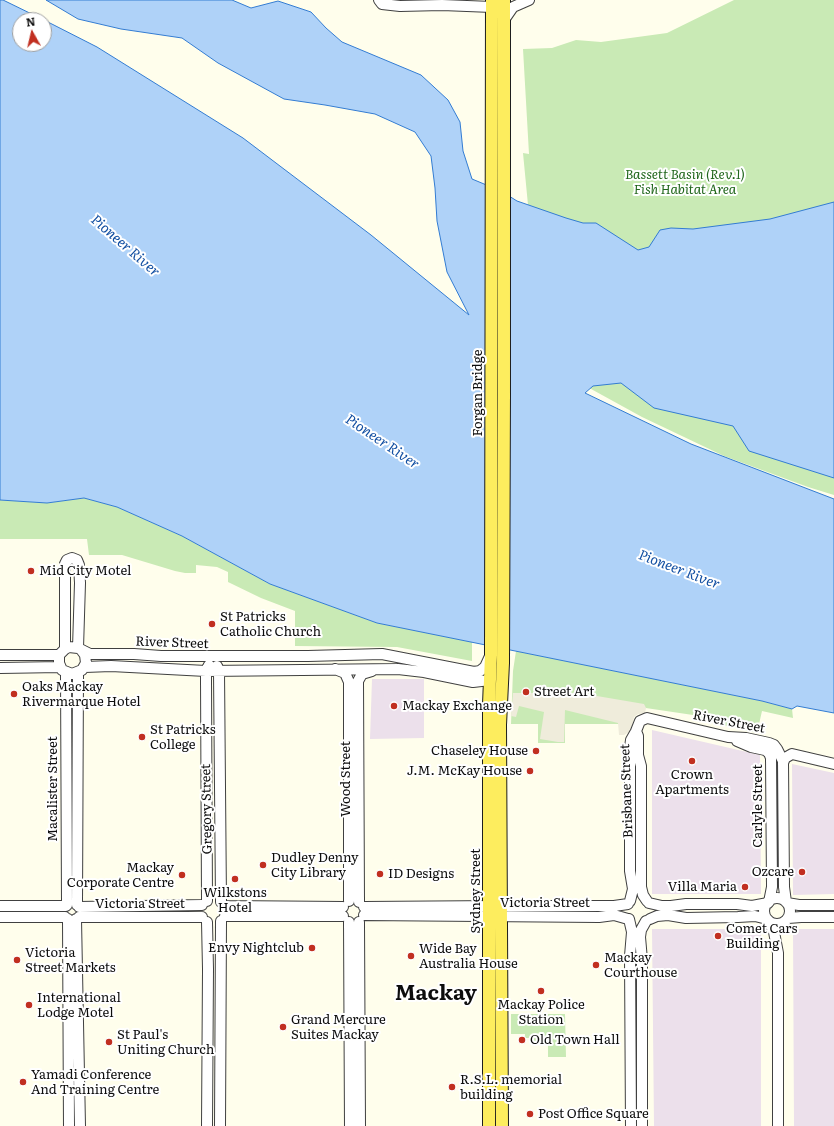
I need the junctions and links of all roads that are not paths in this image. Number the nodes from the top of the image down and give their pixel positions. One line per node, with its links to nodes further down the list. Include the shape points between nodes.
1 (379, 0): 6 (street, via 382,4 400,6)
2 (479, 0): 6 (street)
3 (504, 0): 7 (main road)
4 (529, 0): 7 (street, via 513,7)
5 (494, 2): 6 (street); 8 (main road)
6 (442, 5)
7 (504, 20): 8 (main road)
8 (498, 131): 15 (main road, Forgan Bridge); 17 (main road, Forgan Bridge)
9 (66, 605): 10 (street); 10 (street, via 64,564 72,558 77,560 79,565); 12 (street)
10 (79, 606): 11 (street)
11 (80, 650): 12 (street, via 74,647); 16 (street, River Street, via 90,654); 22 (street, via 86,658)
12 (62, 652): 14 (street); 21 (street, via 58,663)
13 (359, 654): 15 (street, River Street, via 387,654 474,672 485,667); 16 (street, River Street); 20 (street, via 371,659 386,660 386,665)
14 (0, 655)
15 (490, 656): 25 (main road, Sydney Street)
16 (213, 657): 23 (street, Gregory Street); 24 (street, Gregory Street)
17 (503, 659): 25 (main road, via 498,674); 28 (main road, Sydney Street)
18 (0, 668): 21 (street)
19 (333, 669): 20 (street, River Street); 24 (street, River Street); 32 (street, Wood Street, via 343,671 348,680)
20 (378, 669): 25 (street, River Street, via 414,670 473,682); 32 (street, Wood Street, via 362,673 359,679)
21 (63, 670): 22 (street, via 72,674); 42 (street, Macalister Street)
22 (81, 670): 23 (street, River Street, via 111,666); 48 (street, Macalister Street)
23 (206, 671): 24 (street, River Street); 26 (street, Gregory Street)
24 (219, 671): 27 (street, Gregory Street)
25 (490, 680): 30 (main road, Sydney Street)
26 (206, 692): 27 (street, via 213,688); 40 (street, Gregory Street)
27 (219, 692): 45 (street, Gregory Street)
28 (500, 726): 30 (main road); 46 (main road, Sydney Street)
29 (636, 730): 31 (street, River Street, via 640,720 645,718); 33 (street, Brisbane Street, via 630,742)
30 (489, 731): 46 (main road, Sydney Street)
31 (728, 737): 35 (street, River Street, via 772,744 778,751); 36 (street, Carlyle Street, via 768,752)
32 (354, 744): 47 (street, Wood Street)
33 (635, 762): 37 (street, Brisbane Street, via 630,870 633,889); 38 (street, Brisbane Street, via 641,766 641,886)
34 (834, 764): 35 (street, via 792,754 785,758)
35 (783, 765): 36 (street, via 777,762); 39 (street, Carlyle Street)
36 (771, 767): 41 (street, Carlyle Street, via 772,887)
37 (629, 902): 38 (street, via 640,898); 46 (street, Victoria Street, via 615,906); 51 (street, via 625,911)
38 (648, 902): 41 (street, via 668,906 752,906); 55 (street, via 652,911)
39 (786, 902): 41 (street, via 776,899); 43 (street, via 799,905); 53 (street, via 790,911)
40 (205, 903): 45 (street, via 214,899); 48 (street, Victoria Street); 54 (street, via 201,913)
41 (768, 903): 52 (street, via 765,911)
42 (66, 905): 44 (street); 48 (street, via 71,903)
43 (834, 905)
44 (0, 906)
45 (223, 911): 47 (street, Victoria Street); 54 (street, via 214,924); 60 (street, Gregory Street)
46 (495, 911): 47 (street, Victoria Street); 51 (street, Victoria Street, via 601,917 614,915); 63 (main road, Sydney Street); 64 (main road, Sydney Street)
47 (354, 912): 61 (street, Wood Street); 62 (street, Wood Street)
48 (74, 914): 49 (street, Victoria Street); 54 (street, Victoria Street); 57 (street, Macalister Street); 58 (street, Macalister Street)
49 (0, 917)
50 (834, 917): 53 (street)
51 (629, 919): 55 (street, via 638,923); 65 (street, via 632,932)
52 (768, 919): 53 (street, via 778,924); 55 (street, via 752,916 686,918 668,915); 56 (street, via 774,932)
53 (788, 919): 56 (street)
54 (205, 920): 59 (street, via 208,977)
55 (648, 920): 66 (street, via 640,937)
56 (778, 953): 67 (street)
57 (69, 1126)
58 (80, 1126)
59 (207, 1126)
60 (220, 1126)
61 (350, 1126)
62 (360, 1126)
63 (489, 1126)
64 (502, 1126)
65 (631, 1126)
66 (642, 1126)
67 (778, 1126)

